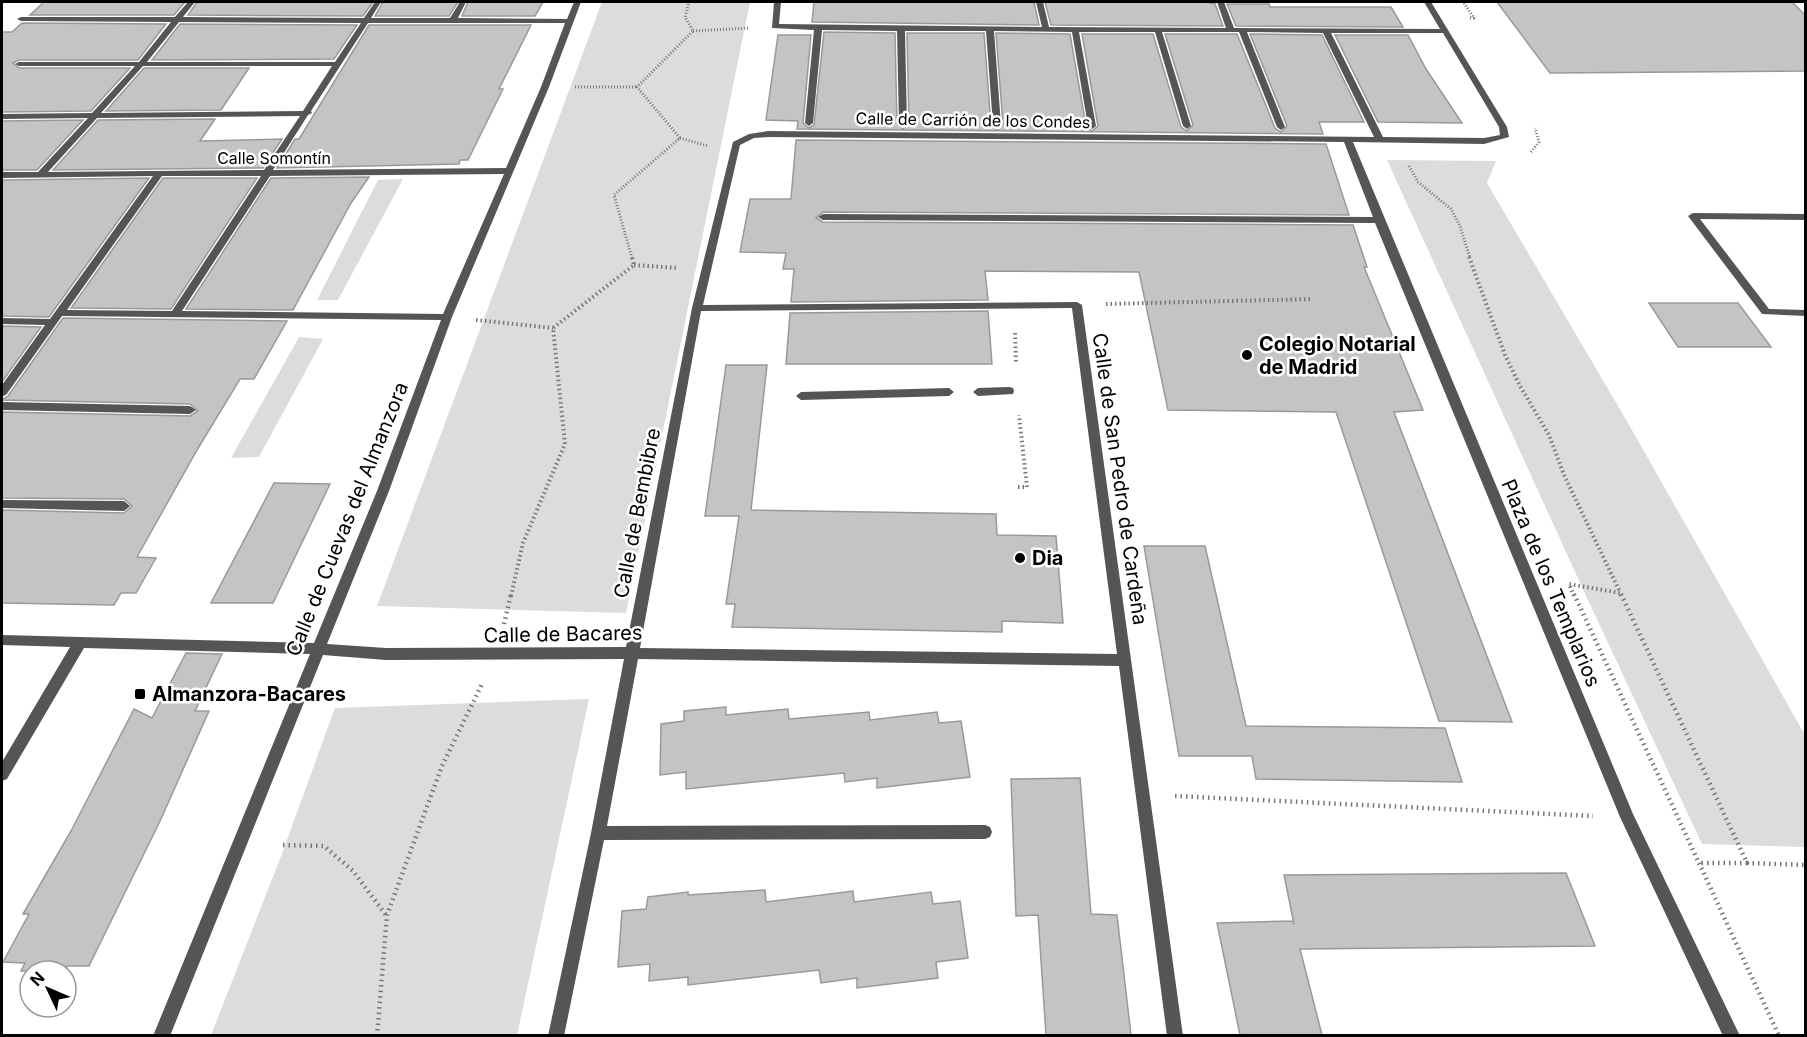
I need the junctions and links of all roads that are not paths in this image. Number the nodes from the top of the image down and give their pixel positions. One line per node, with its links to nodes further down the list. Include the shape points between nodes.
1 (191, 2): 9 (street)
2 (378, 2): 11 (street)
3 (463, 2): 12 (street)
4 (578, 2): 13 (street, Calle de Cuevas del Almanzora)
5 (777, 2): 14 (street, via 775,26)
6 (1040, 2): 17 (street)
7 (1221, 2): 20 (street)
8 (1428, 2): 23 (street, Calle de Carrión de los Condes)
9 (178, 18): 10 (street); 11 (street); 24 (street)
10 (21, 19)
11 (365, 20): 12 (street); 25 (street)
12 (453, 20): 13 (street)
13 (570, 21): 38 (street, Calle de Cuevas del Almanzora)
14 (818, 28): 15 (street); 30 (street)
15 (901, 29): 16 (street); 31 (street, Calle de Carrión de los Condes)
16 (990, 29): 17 (street); 32 (street, Calle de Carrión de los Condes)
17 (1046, 29): 18 (street)
18 (1075, 29): 19 (street); 33 (street, Calle de Carrión de los Condes)
19 (1158, 30): 20 (street); 34 (street)
20 (1231, 30): 21 (street)
21 (1242, 30): 22 (street); 35 (street)
22 (1326, 31): 23 (street); 37 (street)
23 (1445, 31): 37 (street, Calle de Carrión de los Condes, via 1503,127 1505,137 1484,141)
24 (142, 63): 25 (street); 26 (street); 28 (street)
25 (338, 63): 27 (street)
26 (19, 64)
27 (308, 113): 28 (street); 40 (street)
28 (92, 115): 29 (street); 41 (street)
29 (2, 116)
30 (809, 123)
31 (903, 124)
32 (997, 125)
33 (1092, 126)
34 (1187, 126)
35 (1281, 127)
36 (1347, 139): 37 (street, Calle de Carrión de los Condes); 45 (street, Plaza de los Templarios); 46 (street, Calle de Carrión de los Condes, via 752,136 736,144)
37 (1380, 140)
38 (510, 171): 40 (street, Calle Somontín); 50 (street, Calle de Cuevas del Almanzora)
39 (160, 173): 40 (street, Calle Somontín); 41 (street, Calle Somontín); 49 (street)
40 (265, 173): 48 (street)
41 (40, 175): 42 (street, Calle Somontín)
42 (2, 176)
43 (822, 217): 45 (street)
44 (1806, 217): 47 (street, via 1693,216 1766,312)
45 (1378, 219): 72 (street, Plaza de los Templarios, via 1627,818)
46 (697, 308): 64 (street, Calle de Bembibre); 65 (street, Calle de San Pedro de Cardeña, via 1077,304)
47 (1806, 313)
48 (175, 314): 49 (street); 50 (street)
49 (57, 317): 51 (street); 53 (street)
50 (447, 317): 63 (street, Calle de Cuevas del Almanzora, via 383,491)
51 (2, 321)
52 (1013, 391): 55 (street)
53 (2, 392)
54 (949, 392): 56 (street)
55 (978, 392)
56 (801, 396)
57 (2, 406): 58 (street)
58 (190, 410)
59 (2, 504): 60 (street)
60 (124, 506)
61 (2, 640): 62 (street, Calle de Bacares)
62 (80, 642): 63 (street, Calle de Bacares); 66 (street)
63 (318, 649): 64 (street, Calle de Bacares, via 386,654); 69 (street, Calle de Cuevas del Almanzora)
64 (631, 653): 65 (street, Calle de Bacares); 68 (street, Calle de Bembibre)
65 (1124, 660): 71 (street, Calle de San Pedro de Cardeña)
66 (2, 774)
67 (985, 832): 68 (street)
68 (598, 833): 70 (street, Calle de Bembibre)
69 (161, 1035)
70 (556, 1035)
71 (1175, 1035)
72 (1732, 1035)

